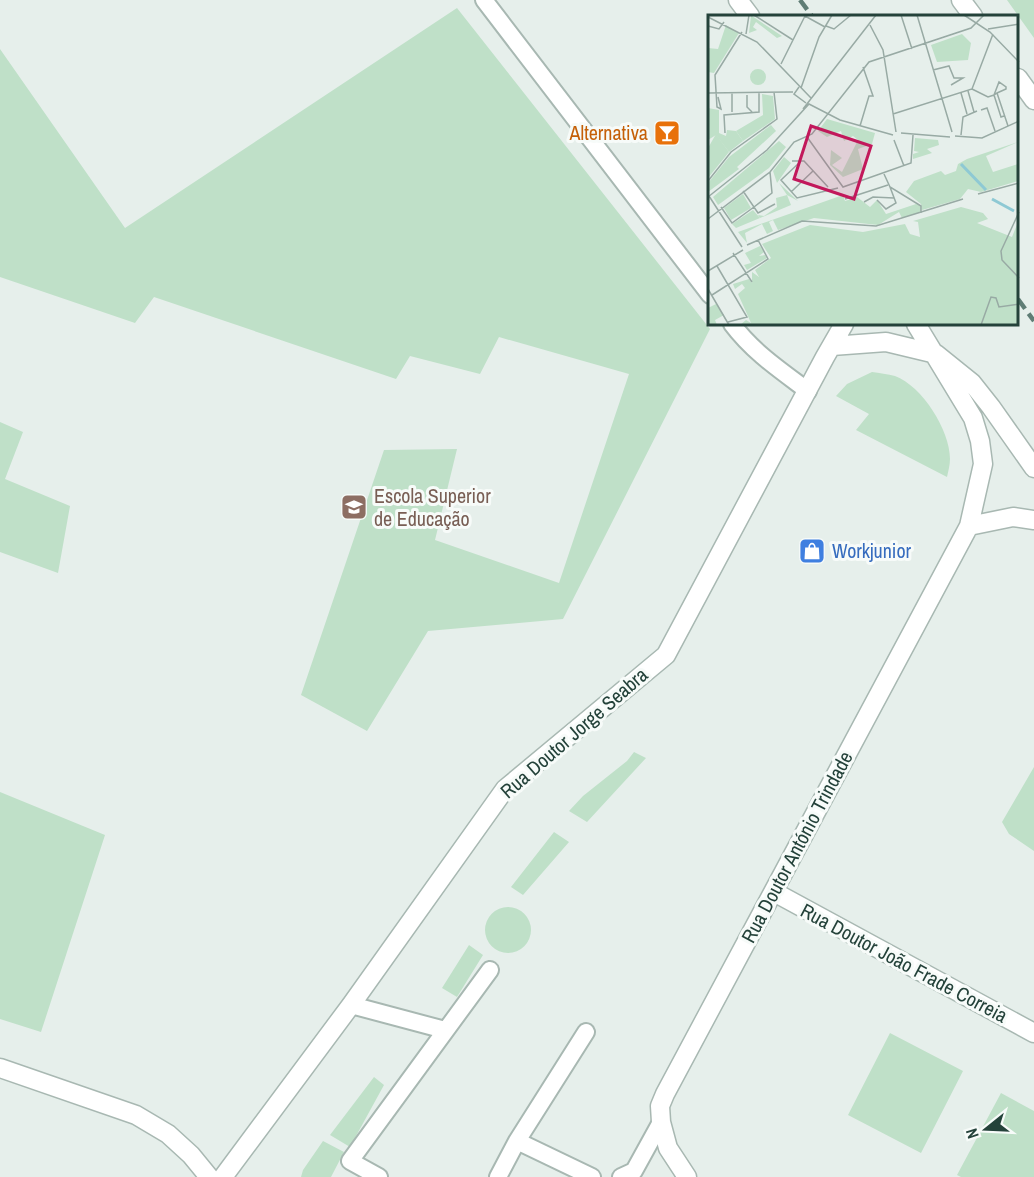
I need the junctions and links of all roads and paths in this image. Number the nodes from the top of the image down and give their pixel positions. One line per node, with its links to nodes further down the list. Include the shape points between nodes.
1 (484, 0): 8 (lane)
2 (738, 0): 4 (street)
3 (961, 0): 5 (street)
4 (749, 15)
5 (972, 15)
6 (1019, 81): 7 (street)
7 (1034, 100)
8 (708, 292)
9 (734, 326): 14 (lane, via 745,341)
10 (843, 326): 12 (street, Rua Doutor Jorge Seabra)
11 (917, 326): 13 (street)
12 (832, 346): 13 (street, via 886,342); 14 (street, Rua Doutor Jorge Seabra)
13 (936, 354): 15 (street, via 972,383); 17 (street, Rua Doutor António Trindade, via 973,418 980,441 983,464)
14 (808, 390): 20 (street, Rua Doutor Jorge Seabra, via 666,655 505,789)
15 (1034, 468)
16 (1034, 520): 17 (street, via 1013,516)
17 (969, 526): 18 (street, Rua Doutor António Trindade)
18 (774, 892): 23 (street, Rua Doutor João Frade Correia); 25 (street, Rua Doutor António Trindade, via 665,1094 660,1106)
19 (490, 970): 21 (lane)
20 (351, 1005): 21 (lane); 30 (street, Rua Doutor Jorge Seabra)
21 (445, 1030): 31 (lane, via 350,1161)
22 (586, 1032): 26 (lane)
23 (1034, 1034)
24 (0, 1068): 29 (street, via 136,1114 168,1134)
25 (661, 1122): 27 (street, Rua Doutor António Trindade, via 668,1148); 33 (lane, via 634,1171)
26 (517, 1141): 28 (lane); 32 (lane)
27 (687, 1175)
28 (592, 1176)
29 (208, 1177)
30 (223, 1177)
31 (379, 1177)
32 (498, 1177)
33 (621, 1177)

